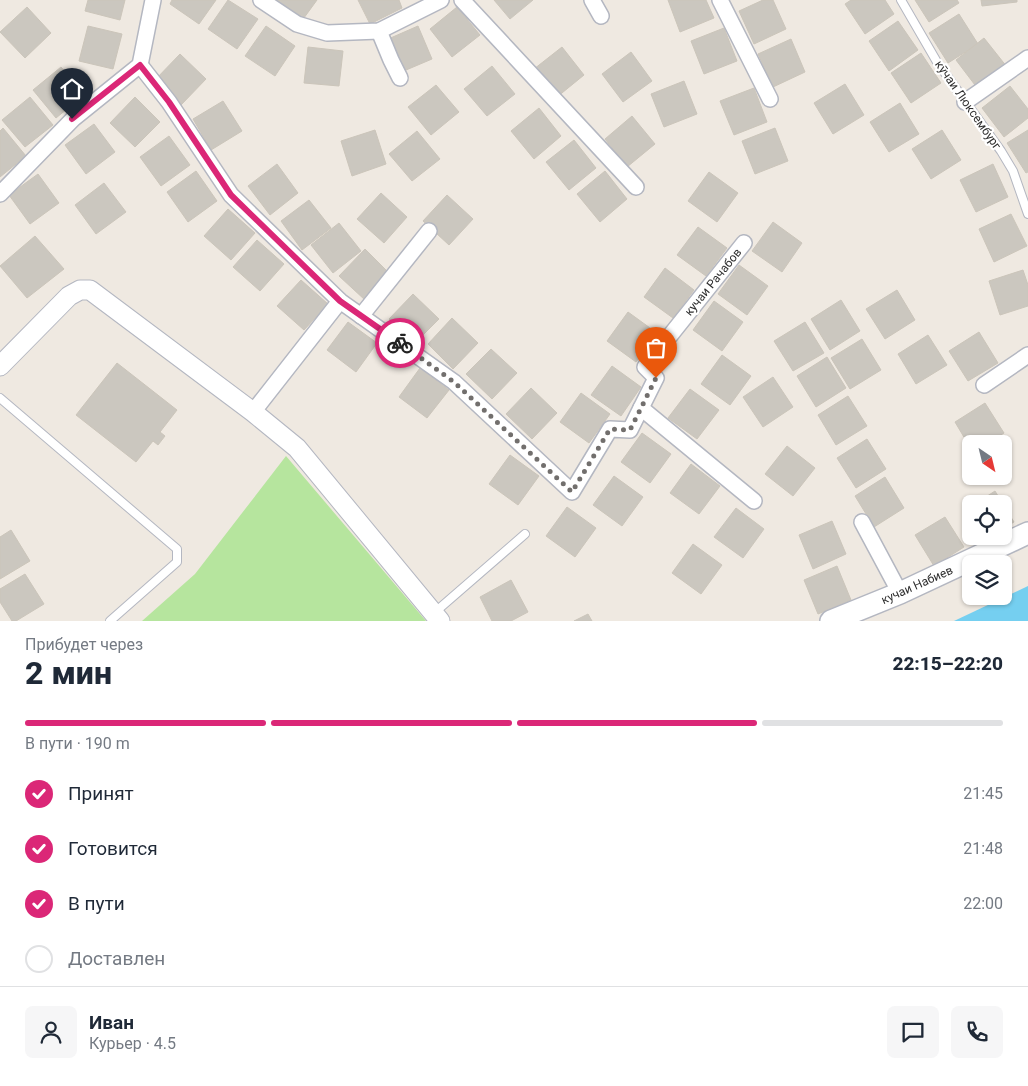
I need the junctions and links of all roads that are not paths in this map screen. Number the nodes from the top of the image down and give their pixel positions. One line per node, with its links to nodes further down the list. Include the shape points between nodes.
1 (153, 0): 11 (street)
2 (261, 0): 9 (street, via 297,24 327,32)
3 (440, 0): 9 (street)
4 (462, 0): 15 (street)
5 (592, 0): 8 (street)
6 (720, 0): 13 (street)
7 (901, 0): 14 (lane, кӯчаи Люксембург)
8 (601, 16)
9 (379, 31): 12 (street)
10 (1028, 58): 14 (street)
11 (140, 65): 16 (street, via 72,119); 20 (street, кучаи Рачабов, via 169,102 231,195)
12 (400, 78)
13 (770, 99)
14 (965, 102): 17 (lane, кӯчаи Люксембург, via 1013,172)
15 (636, 187)
16 (0, 194)
17 (1028, 214)
18 (430, 231): 21 (street)
19 (744, 243): 26 (street, кучаи Рачабов, via 645,367 656,378)
20 (340, 301): 21 (street, кучаи Рачабов); 27 (street)
21 (362, 316): 26 (street, кучаи Рачабов, via 454,382 572,492 610,429 630,430)
22 (1028, 355): 24 (street)
23 (0, 366): 27 (street, via 69,296 80,290 90,290)
24 (984, 384)
25 (0, 398): 34 (lane, via 178,549 177,562)
26 (641, 408): 28 (street)
27 (253, 412): 33 (street, via 296,448)
28 (754, 501)
29 (862, 522): 32 (street)
30 (1028, 533): 32 (main road, кучаи Набиев)
31 (525, 534): 33 (lane)
32 (900, 593): 35 (main road, кучаи Набиев)
33 (437, 617)
34 (110, 621)
35 (831, 621)

